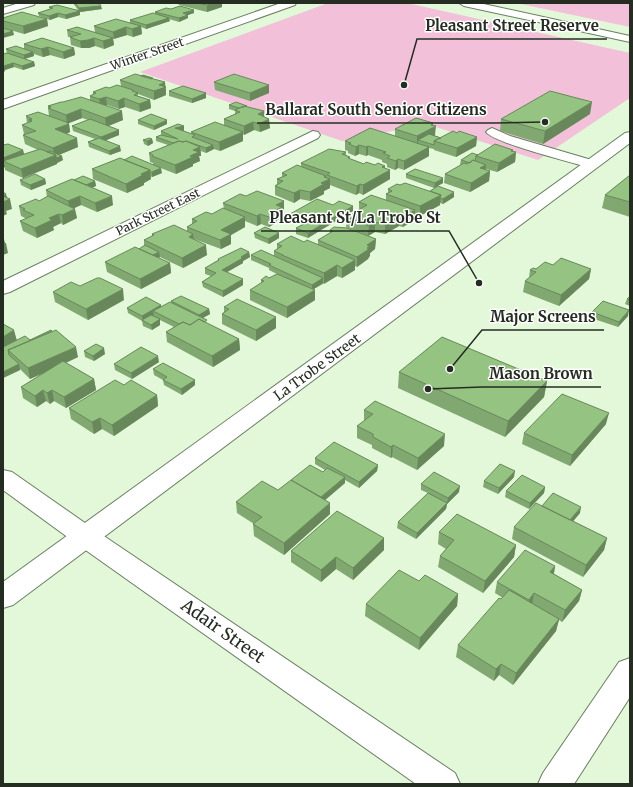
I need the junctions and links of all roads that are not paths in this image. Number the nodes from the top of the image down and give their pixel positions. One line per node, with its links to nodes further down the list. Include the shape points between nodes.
1 (30, 3): 4 (street)
2 (291, 3): 6 (street, Winter Street)
3 (464, 3): 5 (street)
4 (3, 11)
5 (630, 39)
6 (3, 105)
7 (492, 132): 10 (lane)
8 (313, 135): 11 (street, Park Street East)
9 (630, 136): 10 (street, La Trobe Street)
10 (591, 164): 13 (street, La Trobe Street)
11 (3, 288)
12 (3, 478): 13 (street, Adair Street)
13 (86, 537): 14 (street, La Trobe Street); 16 (street, Adair Street)
14 (3, 597)
15 (630, 671): 17 (street)
16 (443, 784)
17 (555, 784)

